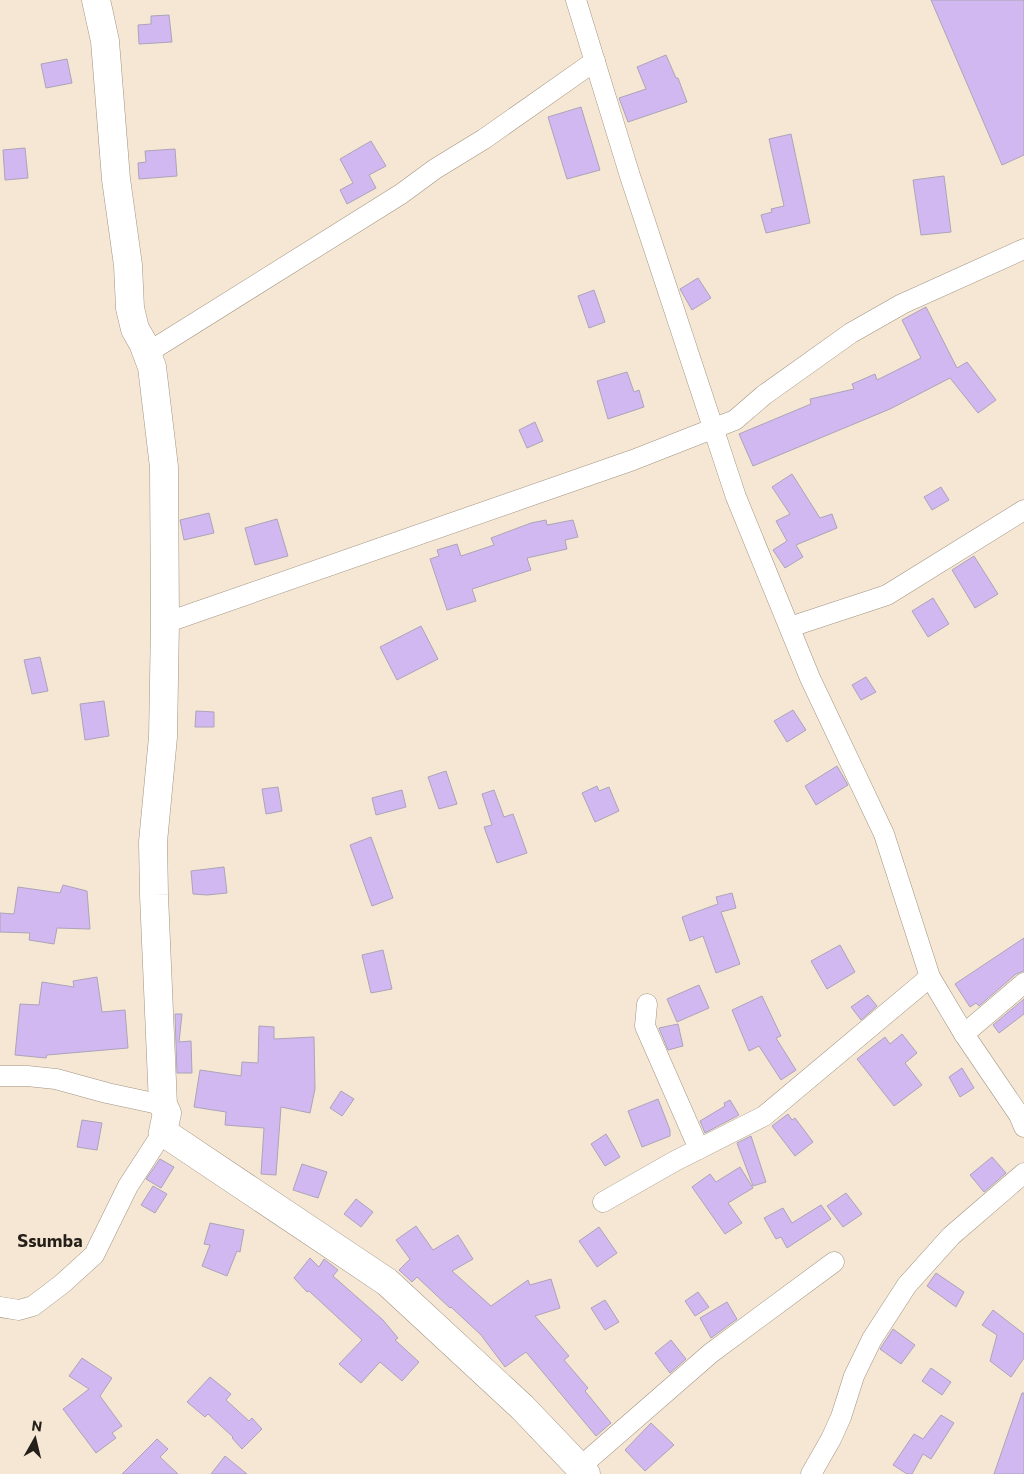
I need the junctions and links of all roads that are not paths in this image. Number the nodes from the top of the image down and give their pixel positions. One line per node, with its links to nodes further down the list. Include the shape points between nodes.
1 (96, 0): 5 (street, via 105,41 130,308 135,329)
2 (576, 0): 3 (street)
3 (595, 61): 5 (street, via 402,194); 6 (street)
4 (1024, 249): 6 (street, via 902,304 851,333 764,395 735,420)
5 (147, 353): 8 (street, via 152,366 164,467)
6 (713, 428): 8 (street, via 633,460); 9 (street, via 736,497)
7 (1024, 510): 9 (street, via 886,595)
8 (165, 623): 15 (street, via 163,737 153,842)
9 (790, 628): 10 (street, via 810,678 884,834)
10 (930, 977): 13 (street); 17 (street, via 764,1116)
11 (1024, 983): 13 (street)
12 (647, 1004): 17 (street, via 645,1026)
13 (964, 1034): 16 (street)
14 (0, 1076): 15 (street, via 56,1079 107,1093)
15 (163, 1118): 21 (street, via 94,1255 33,1306 19,1310); 22 (street, via 387,1282 522,1407)
16 (1024, 1127)
17 (699, 1149): 19 (street)
18 (1024, 1173): 23 (street, via 950,1236 907,1285 872,1340 854,1376 841,1417)
19 (603, 1202)
20 (834, 1262): 22 (street, via 711,1353)
21 (0, 1307)
22 (583, 1471)
23 (811, 1474)

